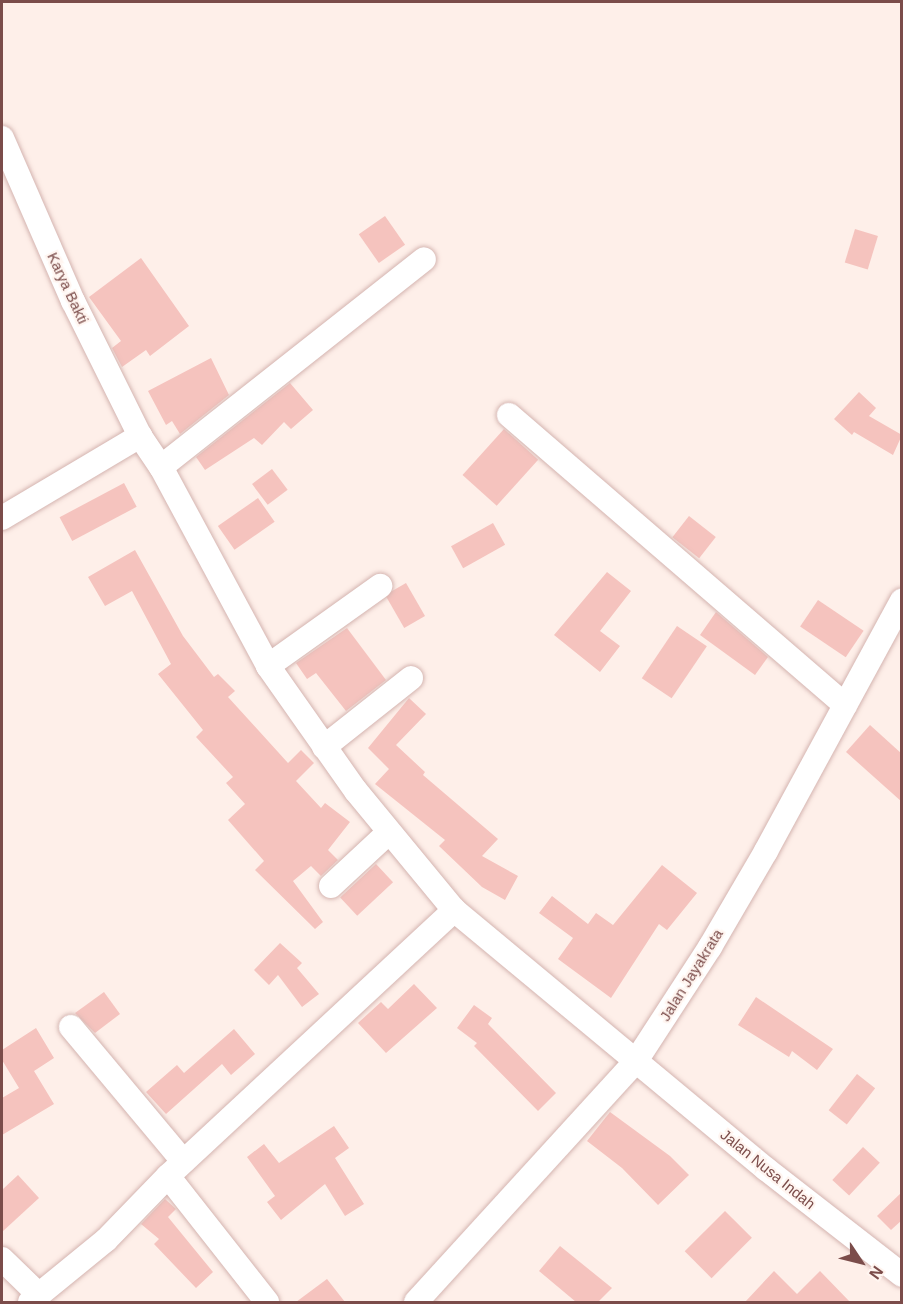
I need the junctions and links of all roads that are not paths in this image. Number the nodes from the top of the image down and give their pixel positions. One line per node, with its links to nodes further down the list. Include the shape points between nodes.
1 (2, 138): 4 (street, Karya Bakti, via 73,301)
2 (424, 259): 5 (street)
3 (509, 415): 11 (street)
4 (140, 436): 5 (street, Karya Bakti); 6 (street)
5 (160, 466): 9 (street, Karya Bakti)
6 (2, 518)
7 (380, 586): 9 (street)
8 (902, 601): 11 (street, Jalan Jayakrata)
9 (268, 666): 12 (street, Karya Bakti)
10 (411, 678): 12 (street)
11 (845, 705): 17 (street, Jalan Jayakrata, via 710,947)
12 (324, 747): 13 (street, Jalan Nusa Indah)
13 (388, 833): 14 (street); 15 (street, Jalan Nusa Indah)
14 (331, 886)
15 (454, 910): 17 (street, Jalan Nusa Indah); 18 (street)
16 (70, 1027): 18 (street)
17 (636, 1061): 20 (street, Jalan Nusa Indah); 23 (street, Jalan Jayakrata)
18 (175, 1169): 21 (street, via 84,1260); 22 (street)
19 (2, 1259): 21 (street)
20 (899, 1268)
21 (33, 1298)
22 (267, 1302)
23 (416, 1302)

